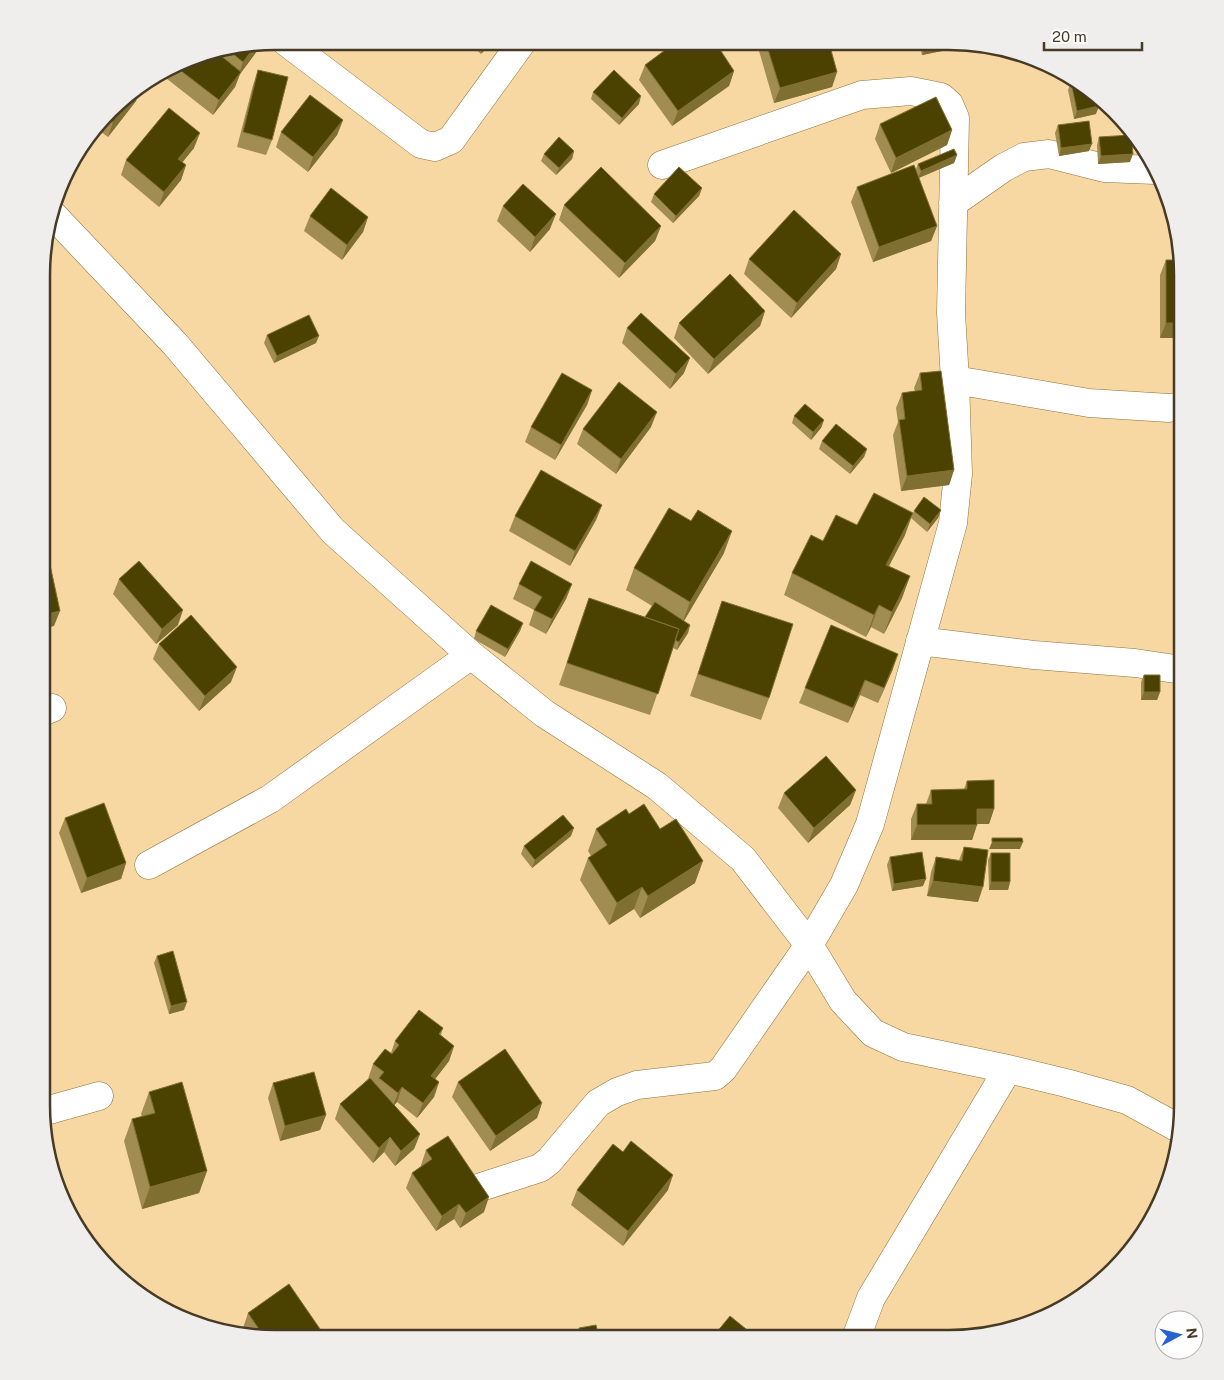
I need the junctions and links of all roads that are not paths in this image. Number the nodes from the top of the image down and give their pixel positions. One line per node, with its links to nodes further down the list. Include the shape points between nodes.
1 (297, 50): 2 (street, via 421,144 435,147 450,140)
2 (516, 50)
3 (662, 165): 5 (street, via 862,96 911,91 941,97 949,104 955,118)
4 (1148, 170): 5 (street, via 1104,168 1049,154 1024,157)
5 (953, 203): 7 (street, via 951,313)
6 (57, 220): 10 (street, via 175,344 333,532)
7 (955, 380): 8 (street, via 1089,403); 9 (street, via 958,474 953,523)
8 (1174, 407)
9 (920, 641): 11 (street); 13 (street, via 870,824 844,885)
10 (471, 655): 12 (street, via 270,799); 13 (street, via 546,714 658,786 743,859)
11 (1174, 669)
12 (149, 865)
13 (810, 946): 14 (street, via 842,1001 873,1032 903,1047); 18 (street, via 715,1076 637,1086 617,1092 598,1103 540,1168)
14 (1008, 1069): 17 (street, via 1127,1100); 19 (street, via 871,1298)
15 (98, 1096): 16 (street)
16 (50, 1110)
17 (1173, 1125)
18 (481, 1187)
19 (859, 1330)

